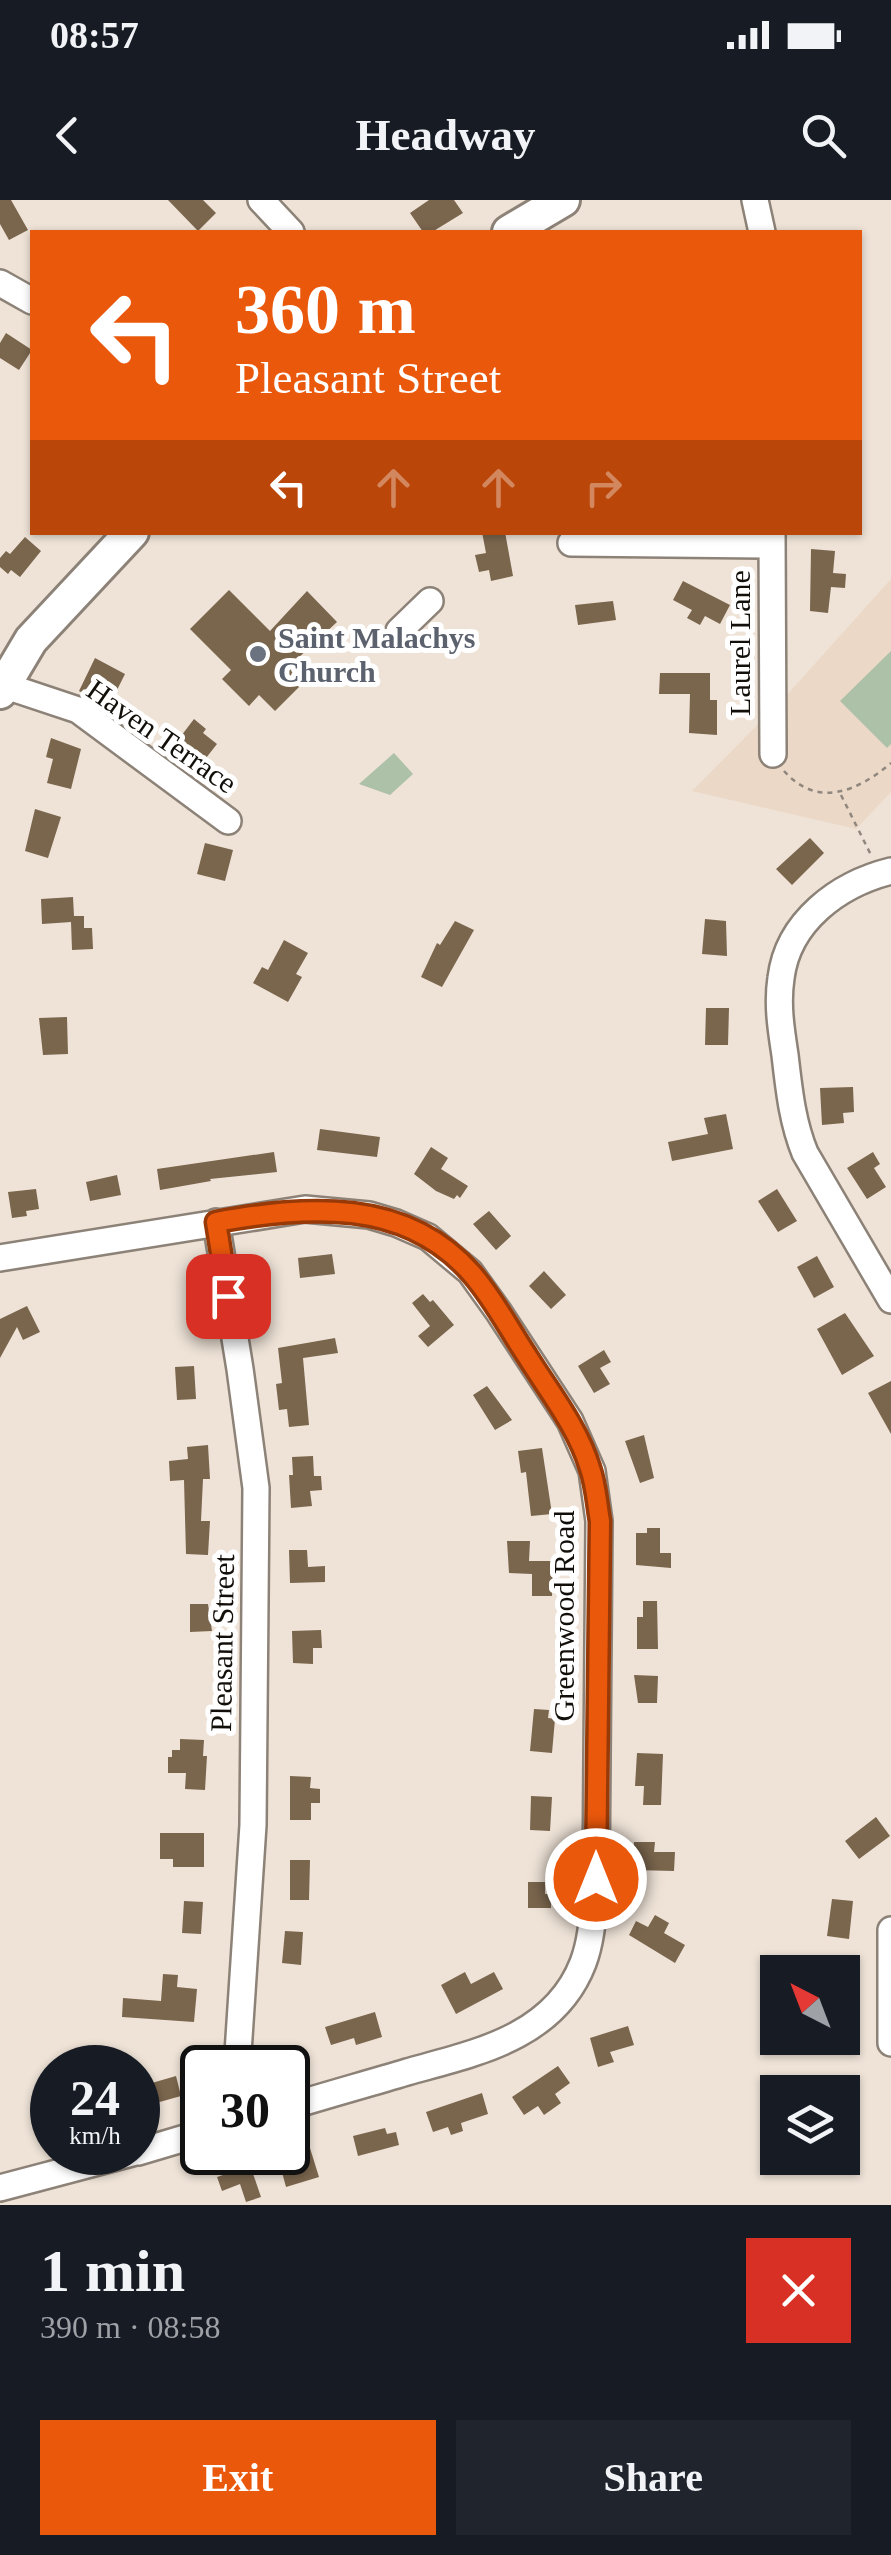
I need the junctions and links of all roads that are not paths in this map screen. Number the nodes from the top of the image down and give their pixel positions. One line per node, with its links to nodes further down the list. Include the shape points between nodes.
1 (261, 200): 4 (street)
2 (564, 200): 5 (main road)
3 (755, 200): 6 (street)
4 (289, 230)
5 (512, 230)
6 (762, 230)
7 (0, 283): 8 (street)
8 (30, 300)
9 (129, 535): 14 (main road, via 30,640)
10 (772, 539): 11 (street); 15 (street, Laurel Lane)
11 (571, 543)
12 (430, 601): 13 (street)
13 (399, 631)
14 (1, 687): 16 (street, Haven Terrace, via 78,710)
15 (773, 754)
16 (228, 821)
17 (886, 872): 20 (street, via 828,899 809,918 790,946 779,1010 805,1153)
18 (216, 1222): 19 (street, Greenwood Road); 23 (street, Pleasant Street, via 256,1488 253,1825); 24 (street, Greenwood Road, via 332,1210 382,1219 428,1238 470,1272 570,1420 592,1471 600,1521 596,1879 590,1938 571,1988 553,2012 493,2048)
19 (0, 1258)
20 (891, 1300)
21 (891, 1930): 22 (street)
22 (891, 2043)
23 (238, 2045)
24 (310, 2101)
25 (49, 2175): 26 (street)
26 (0, 2188)

